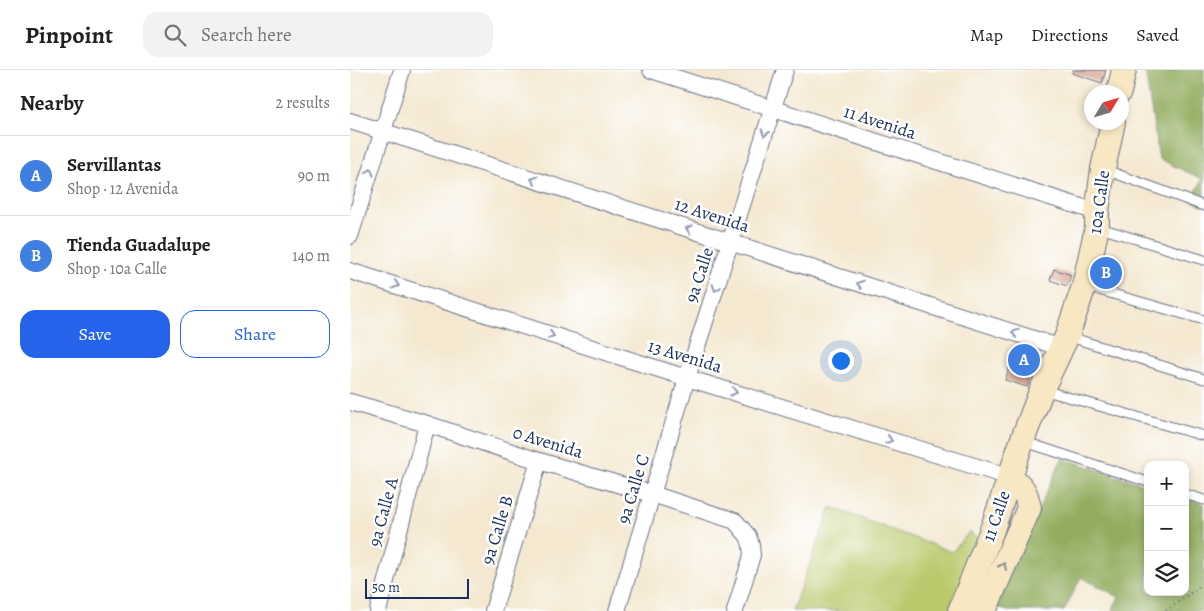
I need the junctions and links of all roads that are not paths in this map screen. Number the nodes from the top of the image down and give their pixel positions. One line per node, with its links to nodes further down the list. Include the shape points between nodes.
1 (402, 70): 9 (street)
2 (651, 70): 6 (street, 11 Avenida)
3 (785, 70): 6 (street, 9a Calle)
4 (1124, 70): 5 (main road)
5 (1121, 85)
6 (772, 109): 12 (street, 11 Avenida); 14 (street, 9a Calle, one-way to 14)
7 (350, 121): 9 (street, 12 Avenida)
8 (1111, 130): 10 (main road, 10a Calle)
9 (382, 132): 13 (street, one-way to 9); 14 (street, 12 Avenida, one-way to 9)
10 (1103, 169): 11 (lane); 12 (main road, 10a Calle)
11 (1204, 206)
12 (1097, 220): 15 (lane); 17 (main road, 10a Calle)
13 (350, 236)
14 (730, 242): 19 (street, 12 Avenida, one-way to 14); 20 (street, 9a Calle, one-way to 20)
15 (1204, 260)
16 (350, 271): 20 (street, 13 Avenida, one-way to 20)
17 (1084, 286): 18 (lane); 19 (main road, 10a Calle)
18 (1204, 320)
19 (1064, 342): 21 (lane); 22 (main road, 10a Calle)
20 (688, 378): 28 (street, 13 Avenida, one-way to 28); 30 (street, 9a Calle C)
21 (1204, 379)
22 (1042, 389): 25 (lane); 26 (main road, 10a Calle)
23 (350, 402): 24 (street, 0 Avenida)
24 (427, 424): 27 (street, 0 Avenida); 33 (street, 9a Calle A)
25 (1204, 436)
26 (1022, 441): 28 (main road, 10a Calle); 29 (lane)
27 (539, 461): 30 (street, 0 Avenida); 34 (street, 9a Calle B)
28 (1010, 477): 37 (main road, 11 Calle); 38 (main road, 11 Calle, one-way to 28, via 1029,508 1022,486)
29 (1144, 481)
30 (652, 494): 35 (street, 9a Calle C); 36 (street, 0 Avenida, via 735,521 748,536 752,555)
31 (1189, 495): 32 (lane)
32 (1204, 500)
33 (378, 611)
34 (493, 611)
35 (617, 611)
36 (735, 611)
37 (960, 611)
38 (984, 611)

